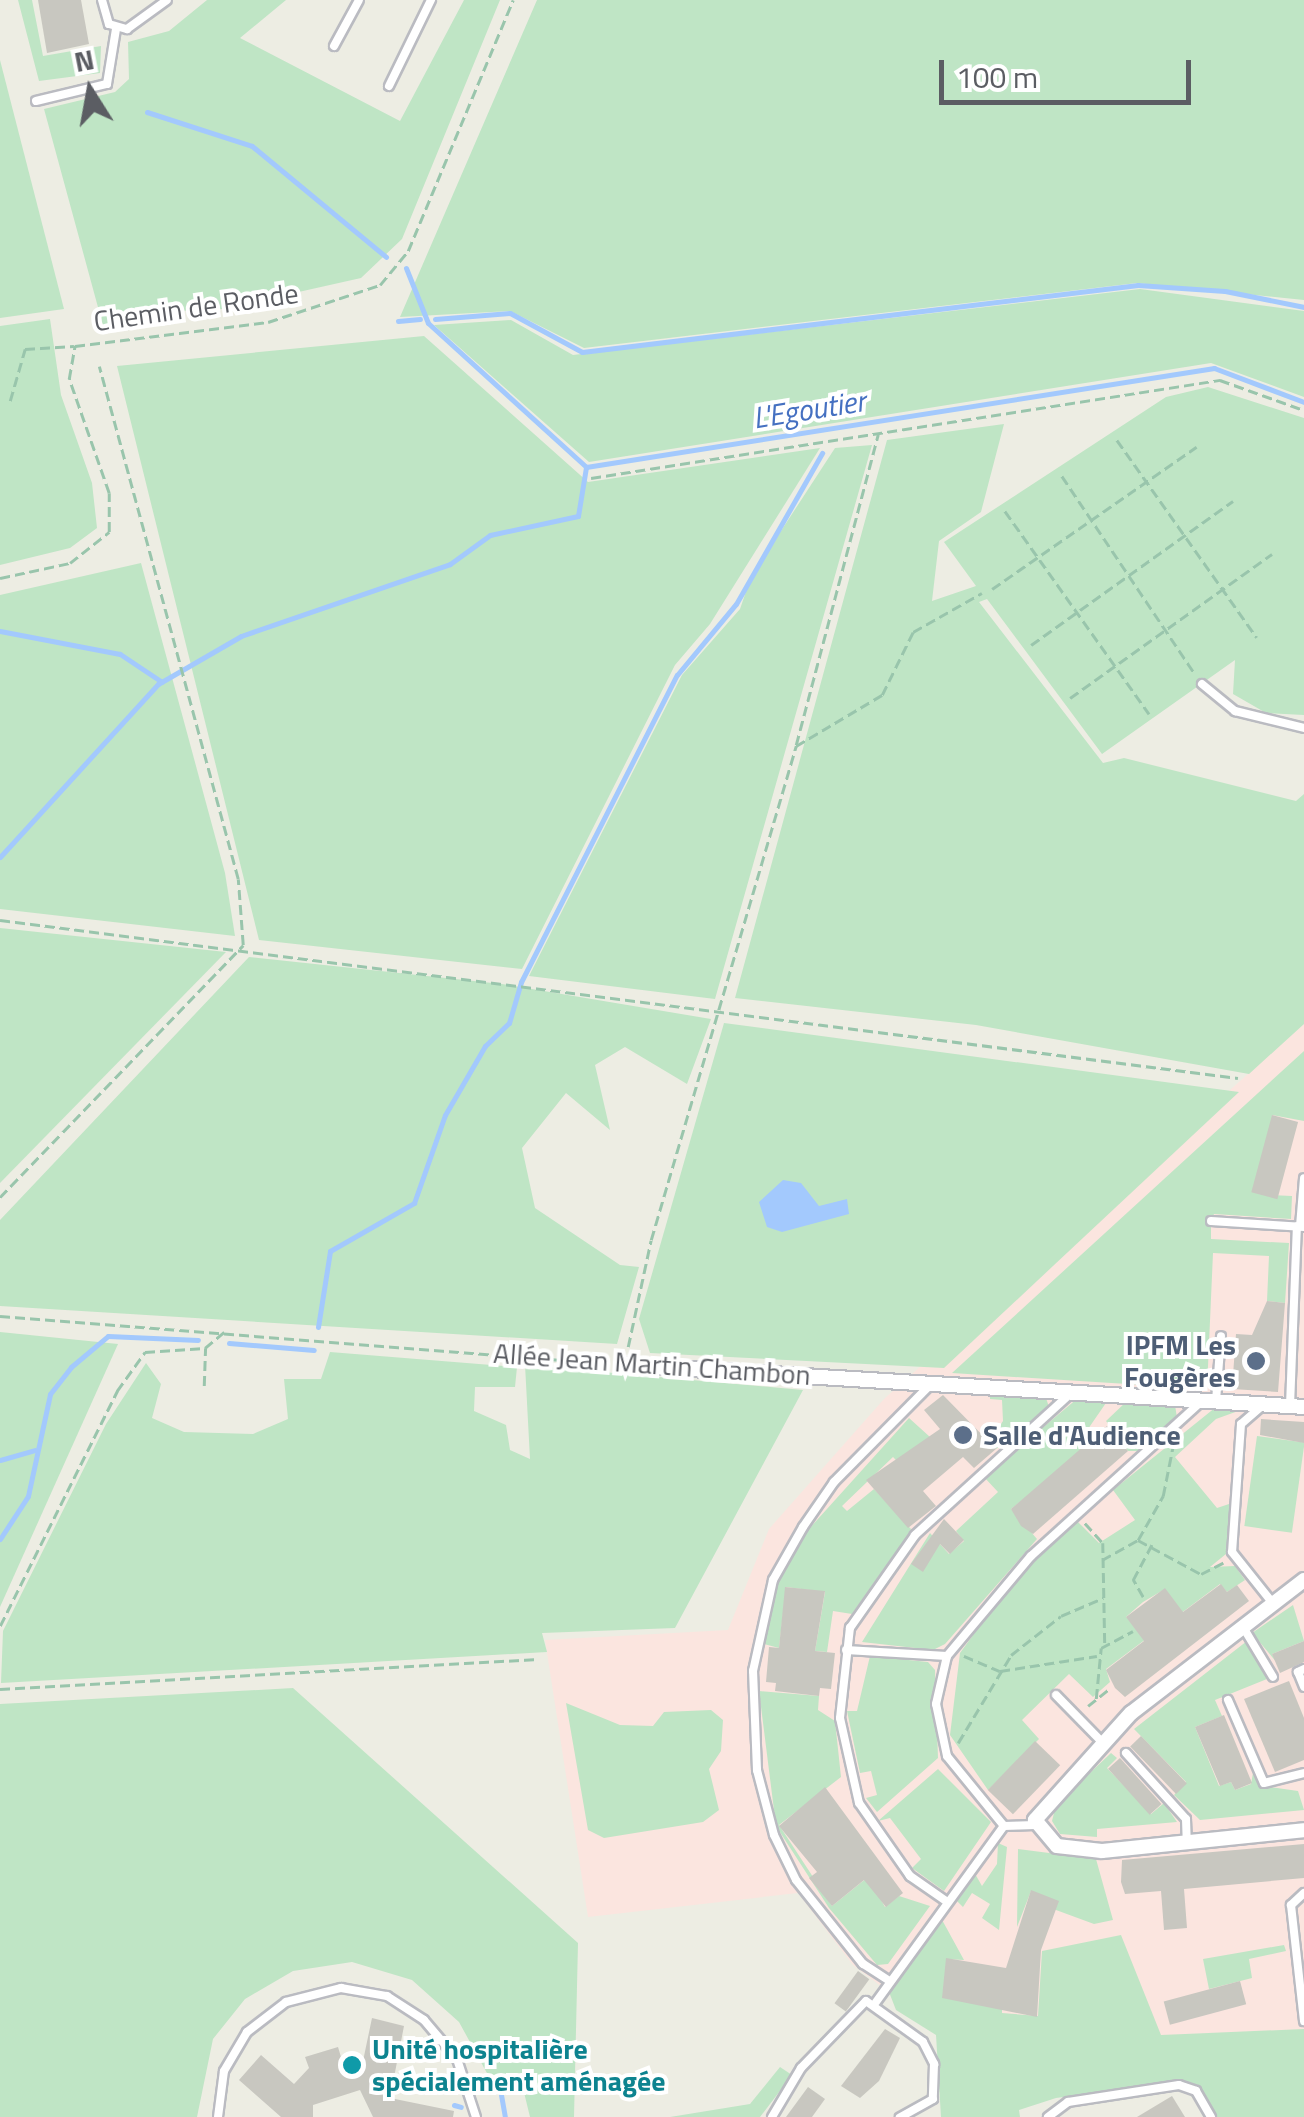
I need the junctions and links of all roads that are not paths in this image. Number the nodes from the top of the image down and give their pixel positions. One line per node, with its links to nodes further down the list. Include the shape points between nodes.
1 (102, 0): 5 (lane)
2 (167, 0): 5 (lane, via 137,25)
3 (359, 0): 6 (lane)
4 (429, 1): 7 (lane)
5 (116, 29): 8 (lane, via 107,84)
6 (334, 46)
7 (389, 86)
8 (36, 101)
9 (1202, 684): 10 (lane, via 1235,710)
10 (1304, 728)
11 (1304, 1178): 13 (lane)
12 (1212, 1221): 13 (lane)
13 (1300, 1226): 20 (lane)
14 (1221, 1336): 18 (lane)
15 (626, 1365): 16 (street, Allée Jean Martin Chambon)
16 (935, 1381): 17 (street, Allée Jean Martin Chambon); 40 (lane, via 834,1482 802,1527 773,1580 753,1670 756,1770 774,1835 796,1880 863,1964)
17 (1073, 1392): 18 (street, Allée Jean Martin Chambon); 24 (lane, via 914,1535 850,1628)
18 (1209, 1401): 19 (street, Allée Jean Martin Chambon); 25 (lane, via 976,1612)
19 (1264, 1404): 20 (street, Allée Jean Martin Chambon); 22 (lane, via 1241,1424 1236,1557)
20 (1297, 1406)
21 (1304, 1580): 22 (street)
22 (1272, 1600): 23 (street)
23 (1241, 1623): 27 (lane); 31 (street)
24 (846, 1650): 25 (lane); 39 (lane, via 840,1718 859,1803 910,1876)
25 (947, 1656): 35 (lane, via 936,1704 947,1756)
26 (1304, 1669): 28 (lane, via 1298,1672)
27 (1273, 1677)
28 (1304, 1687)
29 (1056, 1695): 31 (lane)
30 (1228, 1700): 33 (lane, via 1264,1783)
31 (1102, 1743): 34 (street, via 1038,1812)
32 (1126, 1754): 37 (lane, via 1186,1819)
33 (1304, 1774)
34 (1036, 1825): 35 (lane); 37 (street, via 1070,1850)
35 (1004, 1826): 39 (lane)
36 (1304, 1830): 37 (street)
37 (1188, 1842)
38 (1304, 1893): 42 (lane, via 1291,1905)
39 (946, 1902): 40 (lane)
40 (888, 1980): 41 (lane)
41 (876, 2002): 45 (lane, via 860,2004 801,2068); 46 (lane, via 923,2042 934,2064 934,2099)
42 (1304, 2021)
43 (218, 2117): 44 (lane, via 224,2070 247,2032 286,2002 340,1988 387,1996 424,2020 457,2059)
44 (476, 2117)
45 (772, 2117)
46 (900, 2117)
47 (1048, 2117): 48 (lane, via 1068,2102 1179,2086 1196,2091)
48 (1212, 2117)

